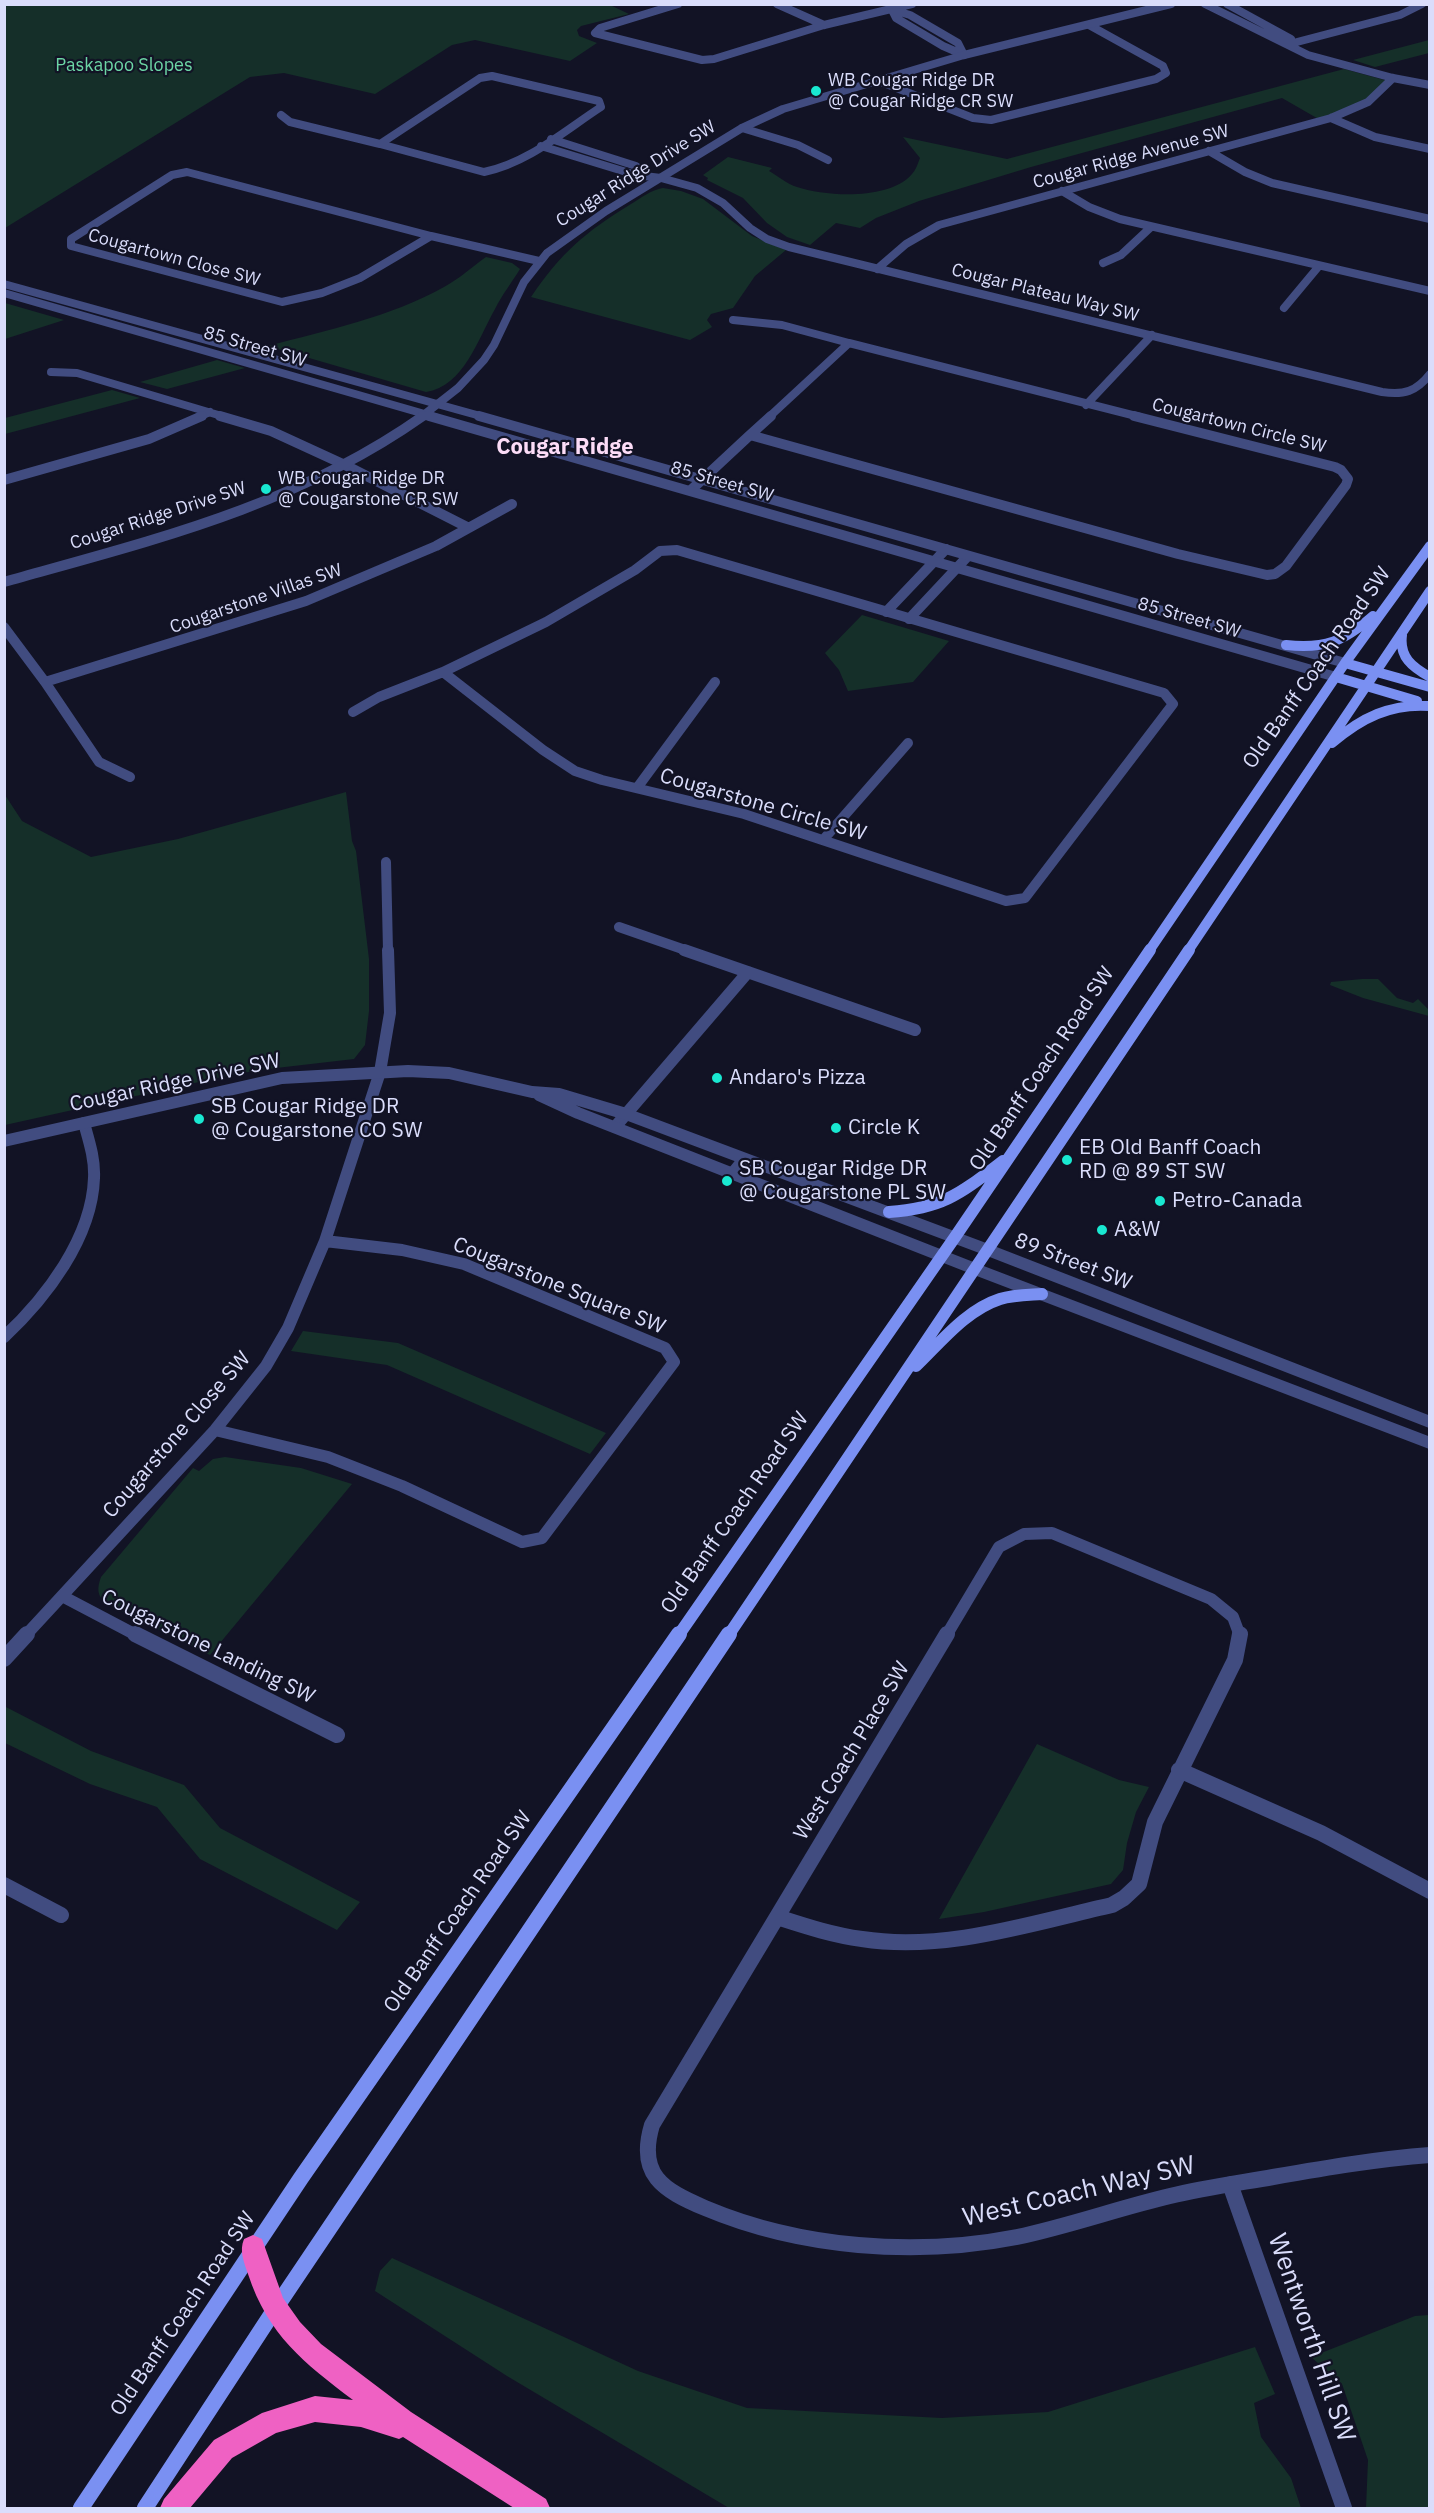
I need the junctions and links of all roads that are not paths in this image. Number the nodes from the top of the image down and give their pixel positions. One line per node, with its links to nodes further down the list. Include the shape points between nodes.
1 (678, 4): 9 (street, via 600,28 595,33 702,60)
2 (777, 4): 9 (street)
3 (912, 4): 8 (street)
4 (1172, 4): 10 (street, Cougar Ridge Drive SW)
5 (1205, 4): 13 (street, via 1308,55)
6 (1227, 4): 11 (street)
7 (1422, 4): 11 (street, via 1400,15)
8 (891, 10): 9 (street); 12 (street, via 896,18)
9 (824, 25)
10 (1089, 26): 12 (street, Cougar Ridge Drive SW); 15 (street, via 1163,66 1166,73 1156,79 991,120 973,118)
11 (1298, 42): 13 (street)
12 (964, 55): 15 (street, Cougar Ridge Drive SW)
13 (1341, 64): 14 (street)
14 (1393, 78): 16 (street); 18 (street, Cougar Ridge Avenue SW, via 1368,102)
15 (876, 80): 19 (street, Cougar Ridge Drive SW, via 783,109)
16 (1430, 85)
17 (281, 115): 21 (street, via 290,122)
18 (1331, 118): 23 (street, via 1376,136); 24 (street, Cougar Ridge Avenue SW)
19 (742, 128): 25 (street, via 798,145); 26 (street, Cougar Ridge Drive SW)
20 (551, 139): 21 (street, via 601,106 598,101 492,76 480,78); 22 (street); 26 (street)
21 (380, 144): 22 (street, via 484,172 498,170)
22 (541, 146): 26 (street, via 636,175)
23 (1430, 149)
24 (1209, 151): 27 (street, Cougar Ridge Avenue SW); 28 (street, via 1272,183)
25 (828, 160)
26 (661, 178): 31 (street, Cougar Ridge Drive SW, via 589,222); 34 (street, Cougar Plateau Way SW, via 712,195 767,238)
27 (1062, 191): 29 (street, via 1102,213); 34 (street, Cougar Ridge Avenue SW, via 939,225 911,240)
28 (1430, 219)
29 (1151, 227): 32 (street, via 1121,255); 33 (street)
30 (431, 236): 30 (street, Cougartown Close SW, via 188,172 162,181 71,239 71,246 282,302 363,277); 31 (street, Cougartown Close SW)
31 (539, 261): 44 (street, Cougar Ridge Drive SW, via 514,299 486,358)
32 (1104, 263)
33 (1319, 266): 36 (street); 38 (street)
34 (877, 268): 40 (street, Cougar Plateau Way SW)
35 (4, 284): 44 (street, 85 Street SW)
36 (1430, 291)
37 (4, 293): 47 (street, 85 Street SW)
38 (1284, 308)
39 (733, 320): 41 (street, Cougartown Circle SW, via 782,325)
40 (1152, 335): 43 (street, Cougar Plateau Way SW, via 1395,394 1414,391); 45 (street)
41 (849, 343): 45 (street, Cougartown Circle SW); 48 (street)
42 (51, 372): 46 (street, via 77,373)
43 (1430, 374)
44 (438, 404): 47 (street, Cougar Ridge Drive SW); 51 (street, 85 Street SW)
45 (1086, 405): 48 (street, Cougartown Circle SW, via 1335,467 1348,479 1286,566 1267,575)
46 (210, 412): 49 (street, via 271,431); 50 (street, via 149,439)
47 (426, 414): 49 (street, Cougar Ridge Drive SW); 52 (street, 85 Street SW)
48 (750, 435): 51 (street)
49 (345, 465): 54 (street); 60 (street, Cougar Ridge Drive SW, via 211,521)
50 (4, 480)
51 (702, 480): 52 (street); 56 (street, 85 Street SW)
52 (691, 490): 58 (street, 85 Street SW)
53 (512, 504): 54 (street, Cougarstone Villas SW)
54 (469, 528): 73 (street, Cougarstone Villas SW, via 399,564 306,602)
55 (1430, 546): 62 (main road, Old Banff Coach Road SW)
56 (946, 549): 57 (street, 85 Street SW); 58 (street)
57 (968, 556): 59 (street); 67 (street, 85 Street SW)
58 (934, 562): 59 (street, 85 Street SW); 63 (street)
59 (956, 568): 64 (street); 72 (street, 85 Street SW)
60 (4, 582)
61 (1430, 591): 66 (main road)
62 (1394, 597): 67 (main road, via 1336,644 1310,648); 68 (main road, Old Banff Coach Road SW)
63 (886, 612): 64 (street, Cougarstone Circle SW); 70 (street, Cougarstone Circle SW, via 677,550 660,551 546,622)
64 (909, 619): 83 (street, Cougarstone Circle SW, via 1164,693 1173,704 1025,898 1006,901)
65 (4, 627): 73 (street)
66 (1403, 631): 69 (main road); 71 (main road, via 1403,656)
67 (1286, 645): 68 (street, 85 Street SW)
68 (1345, 663): 69 (main road, 85 Street SW); 72 (main road, Old Banff Coach Road SW)
69 (1376, 671): 75 (main road); 76 (main road, 85 Street SW)
70 (443, 672): 78 (street); 82 (street, Cougarstone Circle SW, via 575,771)
71 (1430, 676)
72 (1336, 677): 75 (main road, 85 Street SW); 94 (main road, Old Banff Coach Road SW)
73 (45, 682): 81 (street, via 99,762)
74 (715, 682): 82 (street)
75 (1366, 686): 77 (main road, 85 Street SW); 80 (main road)
76 (1430, 687)
77 (1430, 705): 80 (main road, via 1379,711 1347,730)
78 (353, 712)
79 (908, 743): 83 (street)
80 (1316, 758): 100 (main road)
81 (130, 777)
82 (637, 788): 83 (street, Cougarstone Circle SW, via 722,807)
83 (823, 840)
84 (386, 862): 88 (street, Cougarstone Close SW, via 390,1013)
85 (619, 927): 86 (street)
86 (748, 972): 87 (street); 90 (street)
87 (915, 1030)
88 (380, 1072): 89 (street, Cougar Ridge Drive SW, via 448,1073); 91 (street, Cougar Ridge Drive SW, via 282,1078); 99 (street, Cougarstone Close SW)
89 (532, 1092): 90 (street, Cougar Ridge Drive SW, via 559,1094); 92 (street, Cougar Ridge Drive SW)
90 (626, 1114): 92 (street); 95 (street, Cougar Ridge Drive SW)
91 (84, 1123): 93 (street, Cougar Ridge Drive SW); 105 (street, via 92,1151 94,1180 88,1208 46,1292)
92 (615, 1127): 96 (street, Cougar Ridge Drive SW)
93 (4, 1141)
94 (1011, 1155): 97 (main road, via 938,1205); 98 (main road, Old Banff Coach Road SW)
95 (744, 1159): 96 (street); 97 (street, Cougar Ridge Drive SW)
96 (732, 1174): 101 (street, Cougar Ridge Drive SW)
97 (889, 1212): 98 (street, Cougar Ridge Drive SW)
98 (955, 1237): 100 (street, 89 Street SW); 101 (main road, Old Banff Coach Road SW)
99 (324, 1241): 111 (street, Cougarstone Close SW, via 272,1357); 111 (street, Cougarstone Square SW, via 402,1250 464,1264 665,1348 674,1362 542,1538 522,1542 325,1456)
100 (988, 1250): 102 (main road); 104 (street, 89 Street SW)
101 (941, 1256): 102 (street, Cougar Ridge Drive SW); 123 (main road, Old Banff Coach Road SW)
102 (975, 1269): 103 (street, 89 Street SW); 107 (main road)
103 (1042, 1294): 106 (street, 89 Street SW); 107 (main road, via 1004,1298 983,1309)
104 (1177, 1323): 106 (street); 108 (street, 89 Street SW)
105 (4, 1336)
106 (1165, 1341): 109 (street, 89 Street SW)
107 (899, 1381): 124 (main road)
108 (1359, 1395): 109 (street); 110 (street, 89 Street SW)
109 (1350, 1412): 112 (street, 89 Street SW)
110 (1430, 1422)
111 (215, 1430): 113 (street, Cougarstone Close SW)
112 (1430, 1443)
113 (62, 1596): 114 (street, Cougarstone Close SW); 115 (street, Cougarstone Landing SW)
114 (4, 1659)
115 (337, 1734)
116 (1179, 1770): 118 (street, via 1321,1833); 120 (street, West Coach Place SW, via 1155,1821 1139,1884 1112,1905 966,1938 924,1942 838,1936); 120 (street, West Coach Place SW, via 1235,1660 1240,1647 1239,1625 1230,1612 1211,1599 1052,1533 1020,1533 999,1547)
117 (4, 1885): 119 (street)
118 (1430, 1891)
119 (61, 1915)
120 (777, 1917): 122 (street, West Coach Way SW, via 652,2125 646,2141 649,2168 663,2188 673,2194 756,2225 805,2236 856,2244 916,2246 960,2245 1016,2236)
121 (1430, 2155): 122 (street, West Coach Way SW)
122 (1230, 2184): 130 (street, Wentworth Hill SW)
123 (253, 2247): 124 (highway, via 259,2273); 126 (main road, Old Banff Coach Road SW)
124 (275, 2309): 125 (highway, via 300,2342 327,2366); 127 (main road)
125 (412, 2430): 128 (highway, via 340,2410 315,2409 271,2422 223,2449); 129 (highway)
126 (81, 2508)
127 (146, 2508)
128 (172, 2508)
129 (537, 2508)
130 (1344, 2508)

